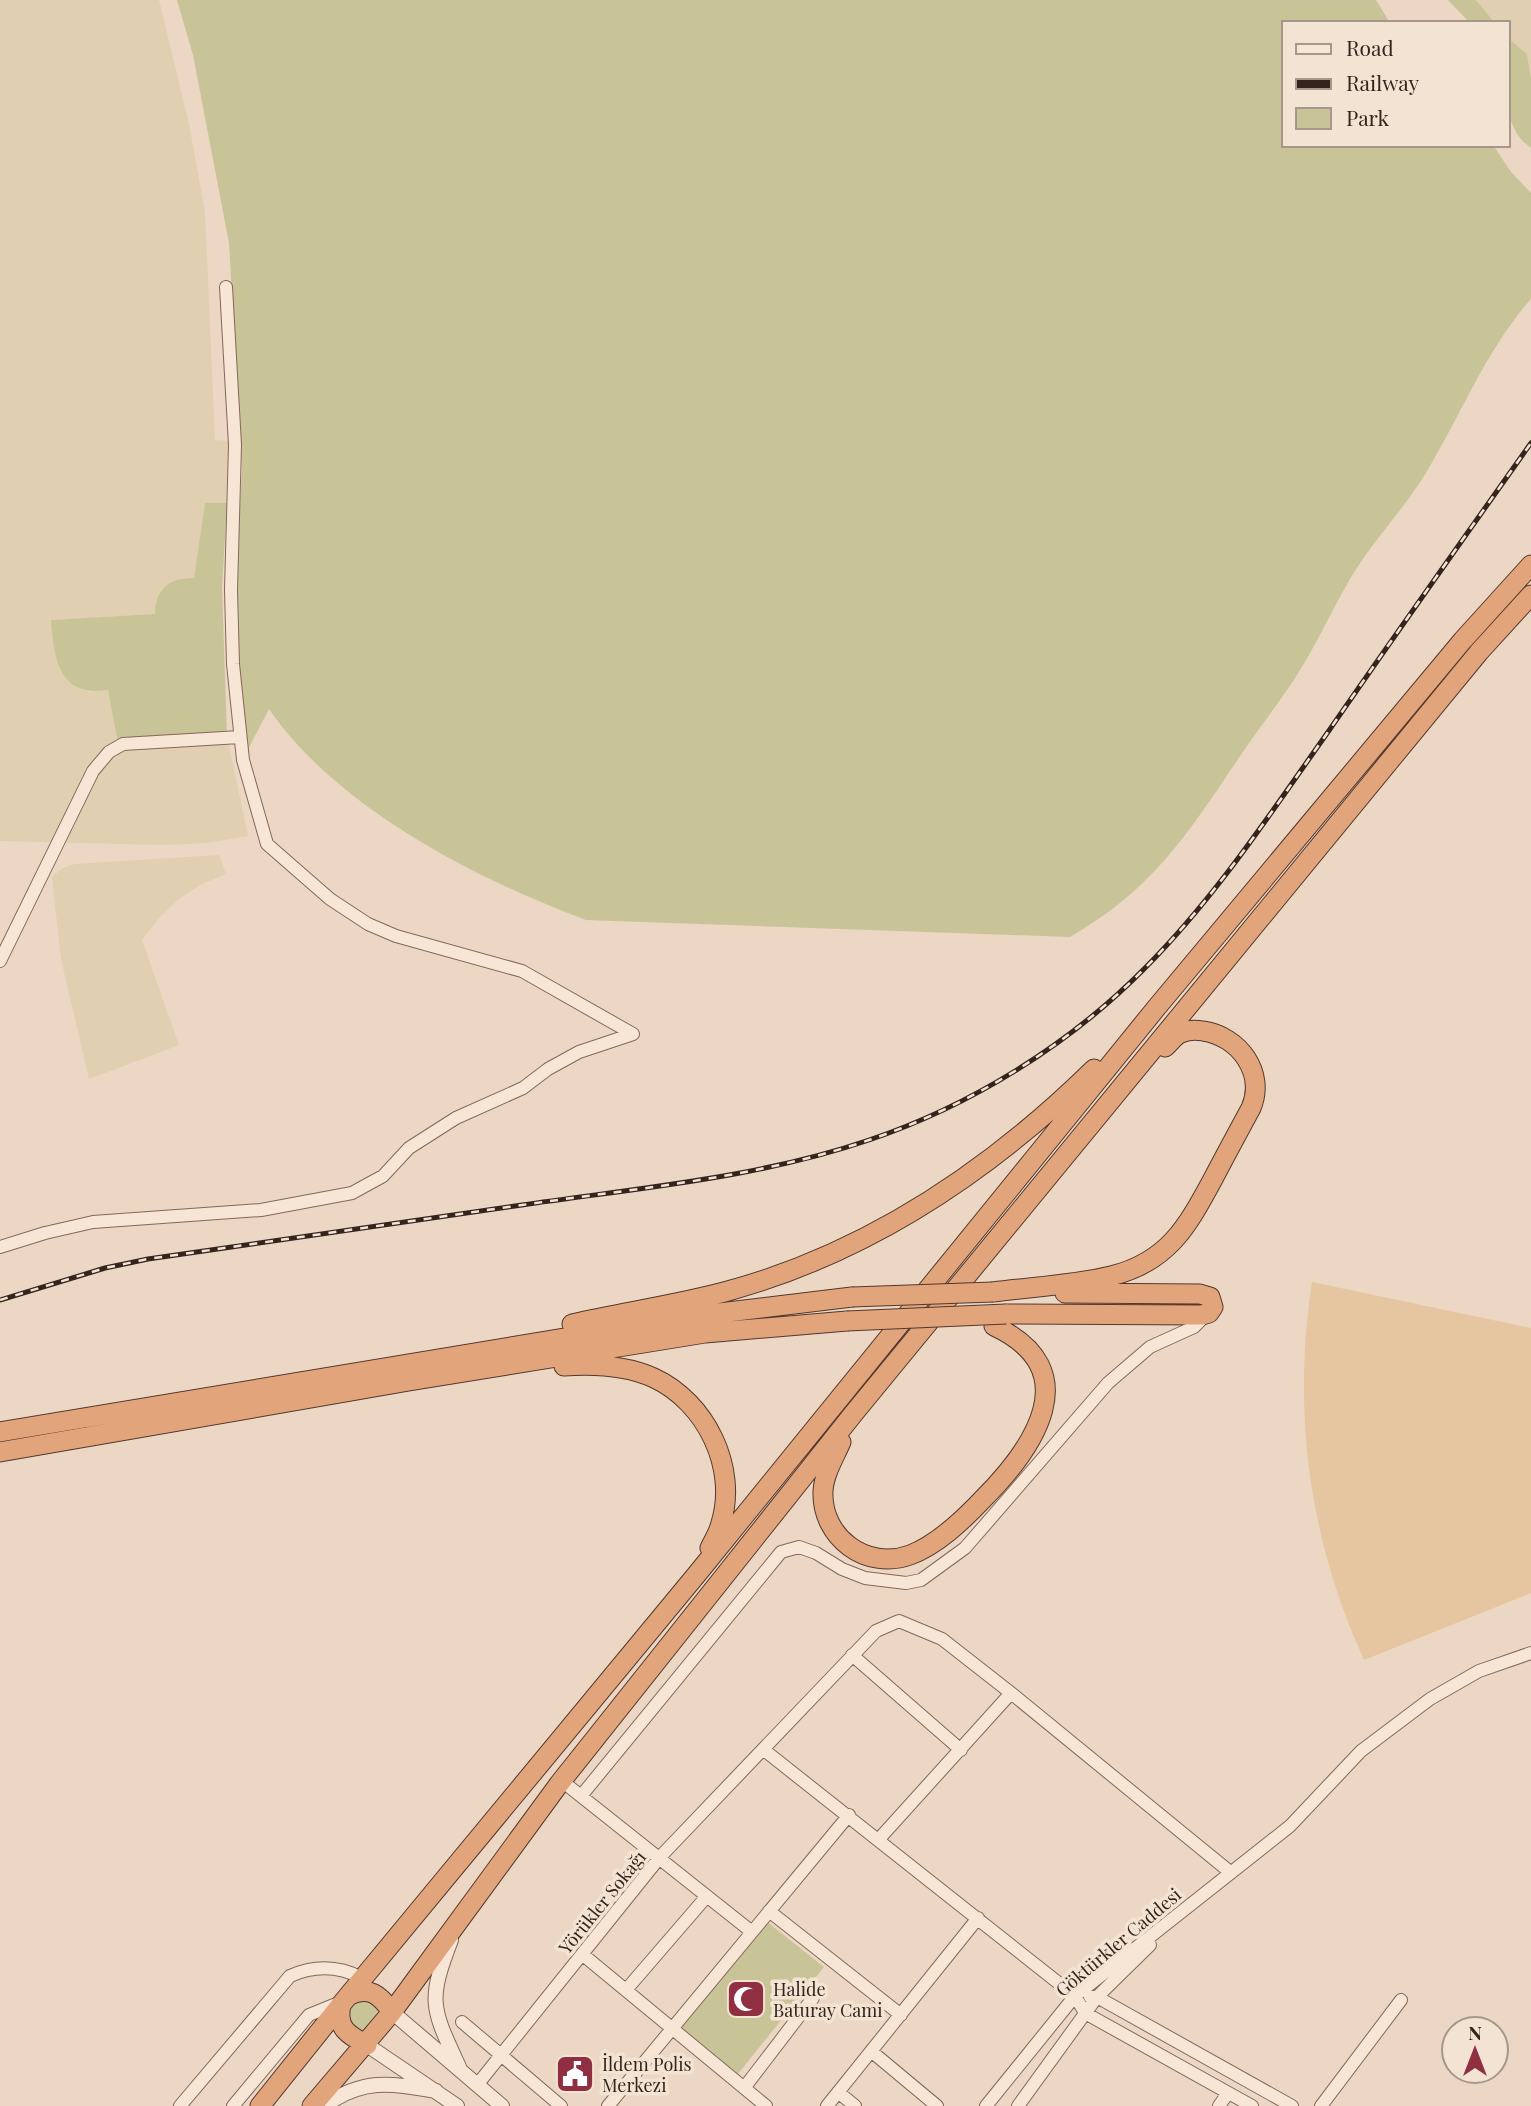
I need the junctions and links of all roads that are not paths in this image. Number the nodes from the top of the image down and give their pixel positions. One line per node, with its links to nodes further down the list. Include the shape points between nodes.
1 (226, 287): 4 (street, via 235,445 231,627)
2 (1531, 565): 6 (highway)
3 (1531, 594): 7 (highway)
4 (240, 737): 5 (street, via 123,744 103,757); 8 (street, via 267,844 342,909 396,936 522,971 633,1034 579,1052 523,1088 456,1118 409,1148 383,1176 352,1193 261,1210 93,1222)
5 (0, 961)
6 (1157, 1007): 12 (highway, via 999,1153 918,1209 844,1249 709,1296 575,1323); 16 (highway)
7 (1119, 1090): 9 (highway, via 1180,1033 1198,1030 1221,1036 1238,1048 1250,1065 1256,1088 1251,1108 1190,1222 1157,1255 1112,1275); 13 (highway)
8 (0, 1247)
9 (993, 1292): 10 (highway, via 1204,1294 1213,1304); 12 (highway, bridge, via 852,1297 703,1315)
10 (1206, 1315): 11 (highway); 23 (street, via 1186,1331 1150,1347 1108,1383 965,1548 921,1580 906,1583 864,1578 816,1553 799,1548 781,1552)
11 (1000, 1320): 12 (highway, bridge, via 847,1321 705,1333); 13 (highway, via 1035,1357 1046,1391 1041,1418 990,1492 950,1529 910,1555 880,1558 856,1551 840,1540 827,1516 826,1475)
12 (406, 1372): 14 (highway); 15 (highway); 16 (highway, via 590,1365 634,1371 670,1387 707,1426 723,1471 721,1524)
13 (854, 1413): 22 (highway)
14 (0, 1432)
15 (0, 1452)
16 (697, 1574): 35 (highway)
17 (1531, 1653): 27 (street, via 1479,1671 1430,1699 1361,1751 1290,1826)
18 (852, 1655): 19 (street, Yörükler Sokağı, via 876,1631 899,1621 942,1639); 20 (street, Yörükler Sokağı); 21 (street)
19 (1011, 1693): 21 (street); 27 (street, Yörükler Sokağı)
20 (764, 1750): 24 (street); 26 (street, Yörükler Sokağı)
21 (961, 1750): 25 (street)
22 (562, 1781): 23 (street); 32 (highway)
23 (581, 1796): 26 (street)
24 (849, 1815): 25 (street); 30 (street)
25 (879, 1839): 31 (street)
26 (660, 1857): 29 (street); 34 (street, Yörükler Sokağı)
27 (1230, 1872): 28 (street)
28 (1202, 1894): 37 (street, Göktürkler Caddesi); 38 (street, Göktürkler Caddesi)
29 (707, 1895): 33 (street); 36 (street)
30 (769, 1911): 33 (street); 44 (street)
31 (978, 1918): 37 (street); 44 (street)
32 (456, 1924): 42 (highway); 50 (street, via 437,1977 435,2001 437,2018)
33 (751, 1932): 46 (street)
34 (582, 1954): 36 (street); 49 (street, Yörükler Sokağı)
35 (362, 1979): 41 (highway); 56 (street, via 332,1968 290,1976)
36 (626, 1990): 46 (street)
37 (1075, 1996): 38 (street); 43 (street); 69 (street, Göktürkler Caddesi)
38 (1097, 1997): 43 (street, Göktürkler Caddesi); 73 (street)
39 (813, 1998): 52 (street)
40 (1401, 2000): 74 (street)
41 (344, 2001): 42 (highway, via 359,1991 372,1992); 47 (highway, via 339,2017 343,2029); 57 (street, via 309,2015); 58 (highway)
42 (392, 2012): 47 (highway); 50 (street)
43 (1085, 2013): 55 (street); 70 (street, Göktürkler Caddesi)
44 (901, 2015): 48 (street)
45 (462, 2022): 49 (street)
46 (672, 2028): 52 (street); 64 (street)
47 (367, 2045): 53 (street); 59 (highway)
48 (871, 2051): 54 (street); 68 (street)
49 (501, 2055): 51 (street, Yörükler Sokağı); 63 (street)
50 (458, 2067): 51 (street)
51 (477, 2085): 62 (street)
52 (744, 2088): 65 (street)
53 (436, 2091): 60 (street, via 371,2085 345,2092); 61 (street)
54 (838, 2092): 66 (street); 67 (street)
55 (1228, 2093): 71 (street); 72 (street)
56 (180, 2106)
57 (233, 2106)
58 (260, 2106)
59 (312, 2106)
60 (324, 2106)
61 (457, 2106)
62 (502, 2106)
63 (561, 2106)
64 (608, 2106)
65 (766, 2106)
66 (827, 2106)
67 (855, 2106)
68 (937, 2106)
69 (986, 2106)
70 (1018, 2106)
71 (1219, 2106)
72 (1252, 2106)
73 (1292, 2106)
74 (1321, 2106)

